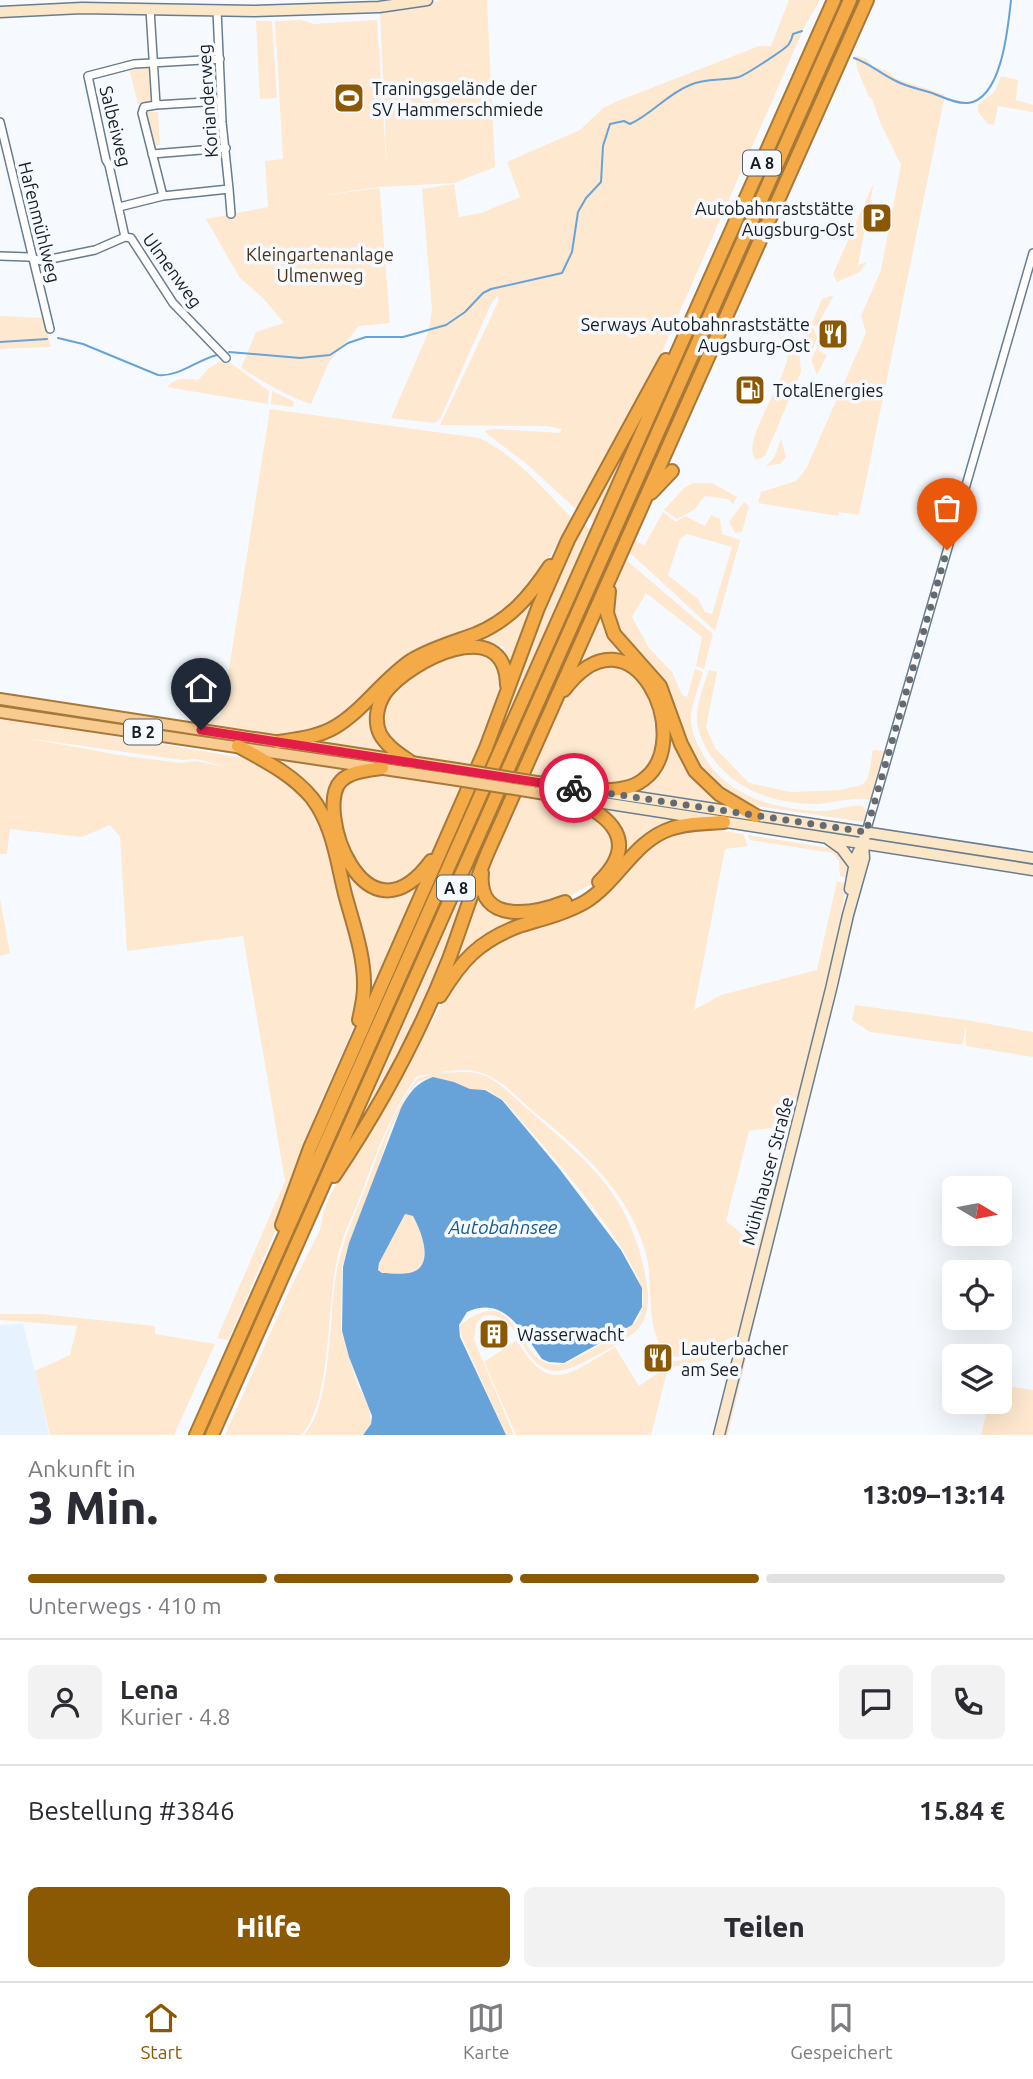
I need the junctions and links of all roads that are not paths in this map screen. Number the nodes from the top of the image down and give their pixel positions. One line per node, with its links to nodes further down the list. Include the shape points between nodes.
1 (427, 0): 7 (street, via 379,7)
2 (834, 0): 26 (highway, A 8)
3 (850, 0): 58 (highway, A 8)
4 (867, 0): 9 (highway)
5 (114, 4): 6 (street); 8 (street)
6 (150, 9): 7 (street); 11 (street)
7 (217, 10): 10 (street, Korianderweg)
8 (0, 12)
9 (858, 22): 12 (highway); 30 (highway)
10 (220, 59): 11 (street); 13 (street, Korianderweg)
11 (153, 62): 14 (street); 20 (street, Salbeiweg, via 88,76)
12 (850, 65)
13 (221, 101): 14 (street); 16 (street, Korianderweg)
14 (156, 105): 17 (street, via 146,106 142,113)
15 (0, 122): 25 (street, Hafenmühlweg)
16 (226, 148): 17 (street); 18 (street, Korianderweg)
17 (152, 154): 19 (street)
18 (229, 189): 19 (street); 21 (street, Korianderweg)
19 (163, 196): 20 (street)
20 (119, 207): 22 (street, Salbeiweg)
21 (231, 214)
22 (125, 237): 25 (street, Ulmenweg, via 95,250 41,261); 28 (street, Ulmenweg, via 133,240 173,303)
23 (1033, 253): 47 (street)
24 (0, 256): 25 (street, Ulmenweg)
25 (33, 258): 27 (street, Hafenmühlweg)
26 (701, 299): 31 (highway); 59 (highway, A 8)
27 (50, 329)
28 (226, 358)
29 (673, 471): 30 (highway)
30 (643, 505): 32 (highway)
31 (568, 540): 33 (highway); 37 (highway, via 534,590 508,617 413,660 334,728)
32 (616, 565): 35 (highway); 45 (highway, via 607,606 614,634 660,686 695,771 719,794)
33 (505, 698): 39 (highway, via 503,663 485,647 454,649 417,667 384,695 377,715 386,743); 48 (highway)
34 (0, 699): 37 (main road, B 2)
35 (550, 711): 43 (highway, via 580,672 600,661 626,664 650,686 664,724 656,765 638,784); 51 (highway)
36 (0, 712): 38 (main road, B 2)
37 (278, 742): 39 (main road)
38 (238, 746): 40 (main road, B 2); 57 (highway, via 295,780 326,822 362,962 364,988)
39 (412, 763): 41 (main road)
40 (382, 768): 41 (main road, B 2); 48 (highway, via 347,777 333,797 343,848 360,878 383,890 407,885)
41 (454, 774): 42 (main road, bridge)
42 (535, 787): 43 (main road); 44 (main road)
43 (597, 791): 45 (street)
44 (570, 798): 46 (street); 51 (highway, via 603,815 618,842 612,867 587,891 547,908 505,911 491,904 482,889)
45 (756, 816): 47 (street)
46 (724, 822): 49 (street); 56 (highway, via 661,833 587,900 477,947 456,969)
47 (866, 832): 50 (street); 52 (street)
48 (448, 834): 57 (highway)
49 (825, 837): 50 (street); 53 (street)
50 (863, 843): 53 (street, Mühlhauser Straße); 54 (street); 55 (street, Mühlhauser Straße, via 864,858)
51 (487, 854): 56 (highway, via 449,959)
52 (1033, 858)
53 (854, 865): 55 (street, Mühlhauser Straße)
54 (1033, 870)
55 (848, 915): 62 (street, Mühlhauser Straße)
56 (416, 1031): 58 (highway)
57 (353, 1046): 59 (highway, via 289,1203)
58 (315, 1206): 61 (highway, A 8)
59 (275, 1259): 60 (highway, A 8)
60 (196, 1435)
61 (212, 1435)
62 (719, 1435)

